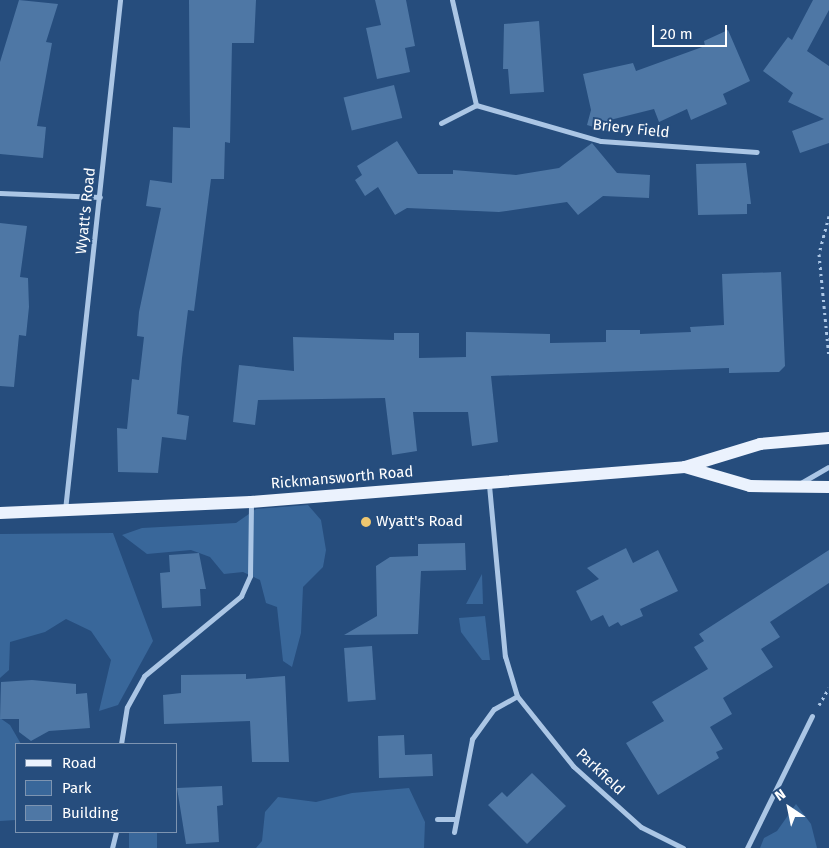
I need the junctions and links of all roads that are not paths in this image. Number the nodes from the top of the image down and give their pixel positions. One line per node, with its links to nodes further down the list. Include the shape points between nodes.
1 (120, 0): 7 (street, Wyatt's Road)
2 (452, 0): 3 (street)
3 (476, 105): 4 (street); 5 (street, Briery Field, via 601,141)
4 (441, 123)
5 (757, 152)
6 (0, 193): 7 (street)
7 (100, 197): 16 (street, Wyatt's Road)
8 (829, 438): 10 (main road, Rickmansworth Road, via 760,444)
9 (829, 466): 12 (street)
10 (685, 467): 11 (main road, Rickmansworth Road); 12 (main road, Rickmansworth Road, via 750,486)
11 (489, 482): 14 (main road, Rickmansworth Road); 17 (street, Parkfield, via 505,656)
12 (791, 488): 13 (main road, Rickmansworth Road)
13 (829, 488)
14 (251, 502): 16 (main road, Rickmansworth Road); 19 (street, via 250,576 241,596 144,676 127,707)
15 (0, 513): 16 (main road, Rickmansworth Road)
16 (64, 513)
17 (517, 696): 21 (street, via 494,710 472,739); 25 (street, Parkfield, via 573,766 641,827)
18 (812, 716): 26 (street)
19 (121, 743)
20 (438, 819): 21 (street)
21 (456, 819): 22 (street)
22 (454, 832)
23 (116, 833): 24 (street)
24 (112, 848)
25 (683, 848)
26 (746, 848)

